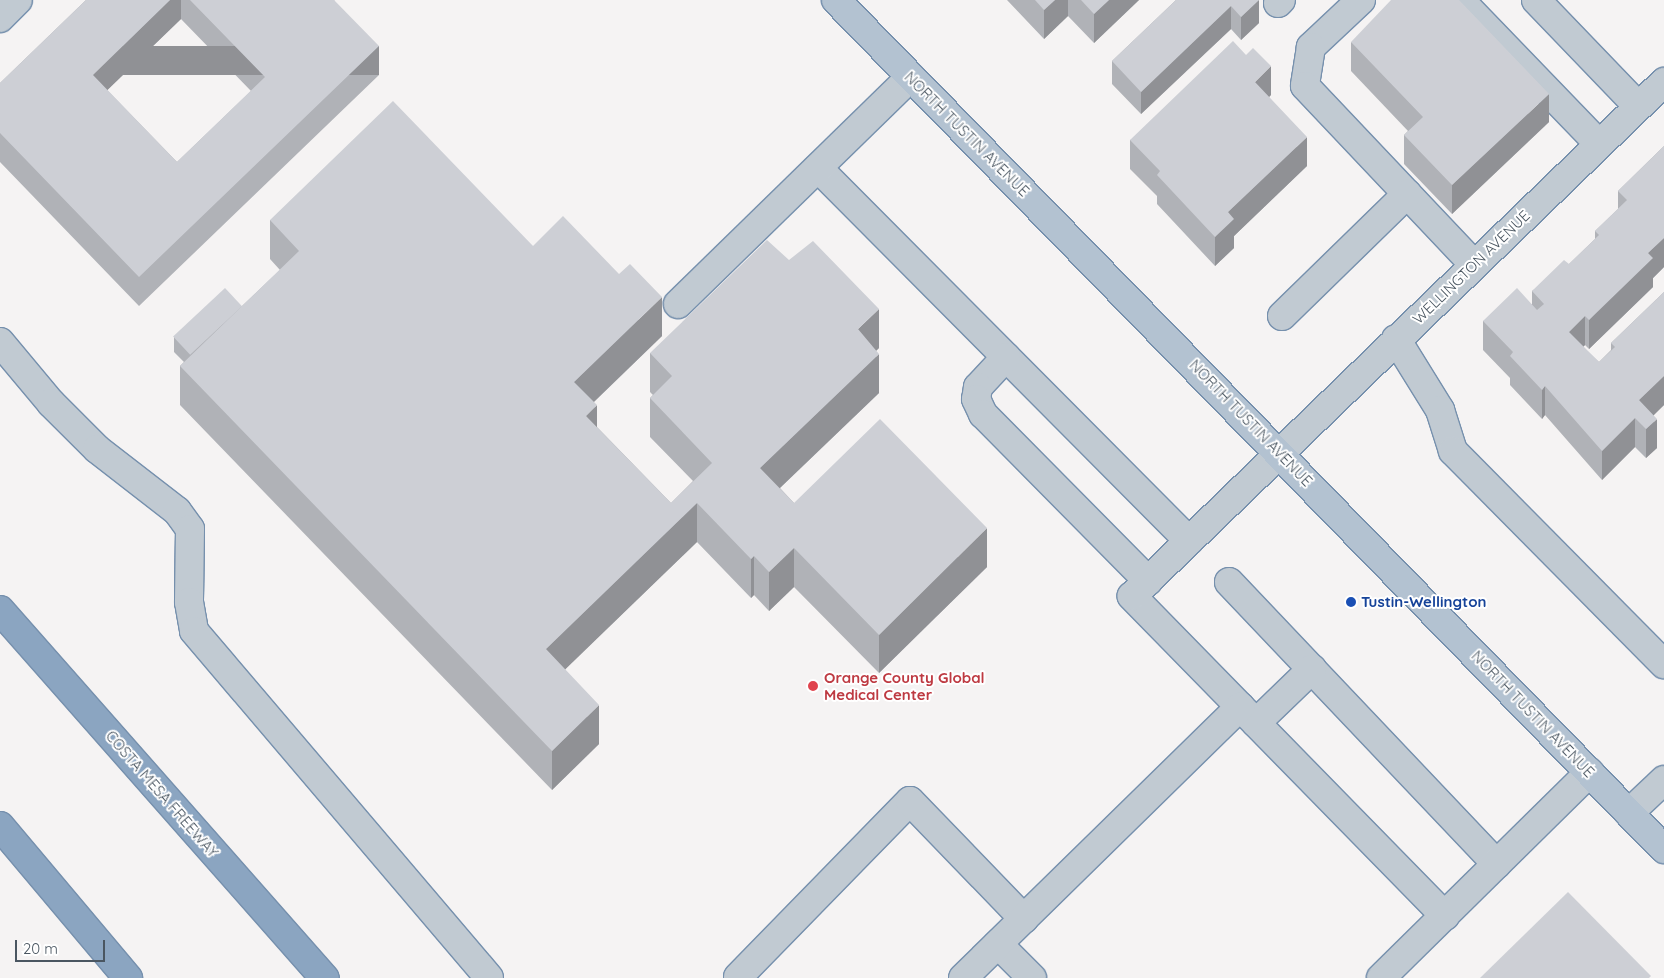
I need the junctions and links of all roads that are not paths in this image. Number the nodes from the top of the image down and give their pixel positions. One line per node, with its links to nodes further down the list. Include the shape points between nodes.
1 (18, 0): 6 (street)
2 (836, 0): 7 (main road, NORTH TUSTIN AVENUE)
3 (1361, 0): 12 (street, via 1311,47 1305,86)
4 (1460, 0): 10 (street)
5 (1536, 0): 9 (street)
6 (0, 18)
7 (911, 77): 11 (street); 19 (main road, NORTH TUSTIN AVENUE)
8 (1664, 82): 9 (street, WELLINGTON AVENUE)
9 (1638, 106): 10 (street, WELLINGTON AVENUE)
10 (1599, 144): 13 (street, WELLINGTON AVENUE)
11 (818, 168): 14 (street); 18 (street)
12 (1407, 194): 13 (street); 15 (street)
13 (1474, 265): 16 (street, WELLINGTON AVENUE)
14 (678, 304)
15 (1282, 316)
16 (1396, 339): 19 (street, WELLINGTON AVENUE); 24 (street, via 1440,410 1454,451)
17 (0, 342): 39 (street, via 51,403 97,449 177,511 190,529 189,602 194,631)
18 (1006, 357): 20 (street); 21 (street, via 978,387 976,399 983,414)
19 (1279, 452): 20 (street, WELLINGTON AVENUE); 27 (main road, NORTH TUSTIN AVENUE)
20 (1189, 541): 21 (street, WELLINGTON AVENUE)
21 (1148, 581): 26 (street, WELLINGTON AVENUE, via 1132,596)
22 (1229, 582): 25 (street)
23 (0, 610): 38 (highway, COSTA MESA FREEWAY)
24 (1664, 664)
25 (1312, 669): 26 (street); 32 (street)
26 (1248, 715): 33 (street); 34 (street)
27 (1590, 772): 29 (main road, NORTH TUSTIN AVENUE); 32 (street)
28 (1664, 780): 29 (street)
29 (1629, 812): 31 (main road, NORTH TUSTIN AVENUE)
30 (0, 826): 37 (highway)
31 (1664, 849)
32 (1497, 864): 33 (street)
33 (1445, 916): 42 (street)
34 (1024, 919): 35 (street); 36 (street, via 910,801)
35 (998, 944): 40 (street); 41 (street)
36 (733, 973)
37 (128, 978)
38 (325, 978)
39 (490, 978)
40 (964, 978)
41 (1032, 978)
42 (1381, 978)

